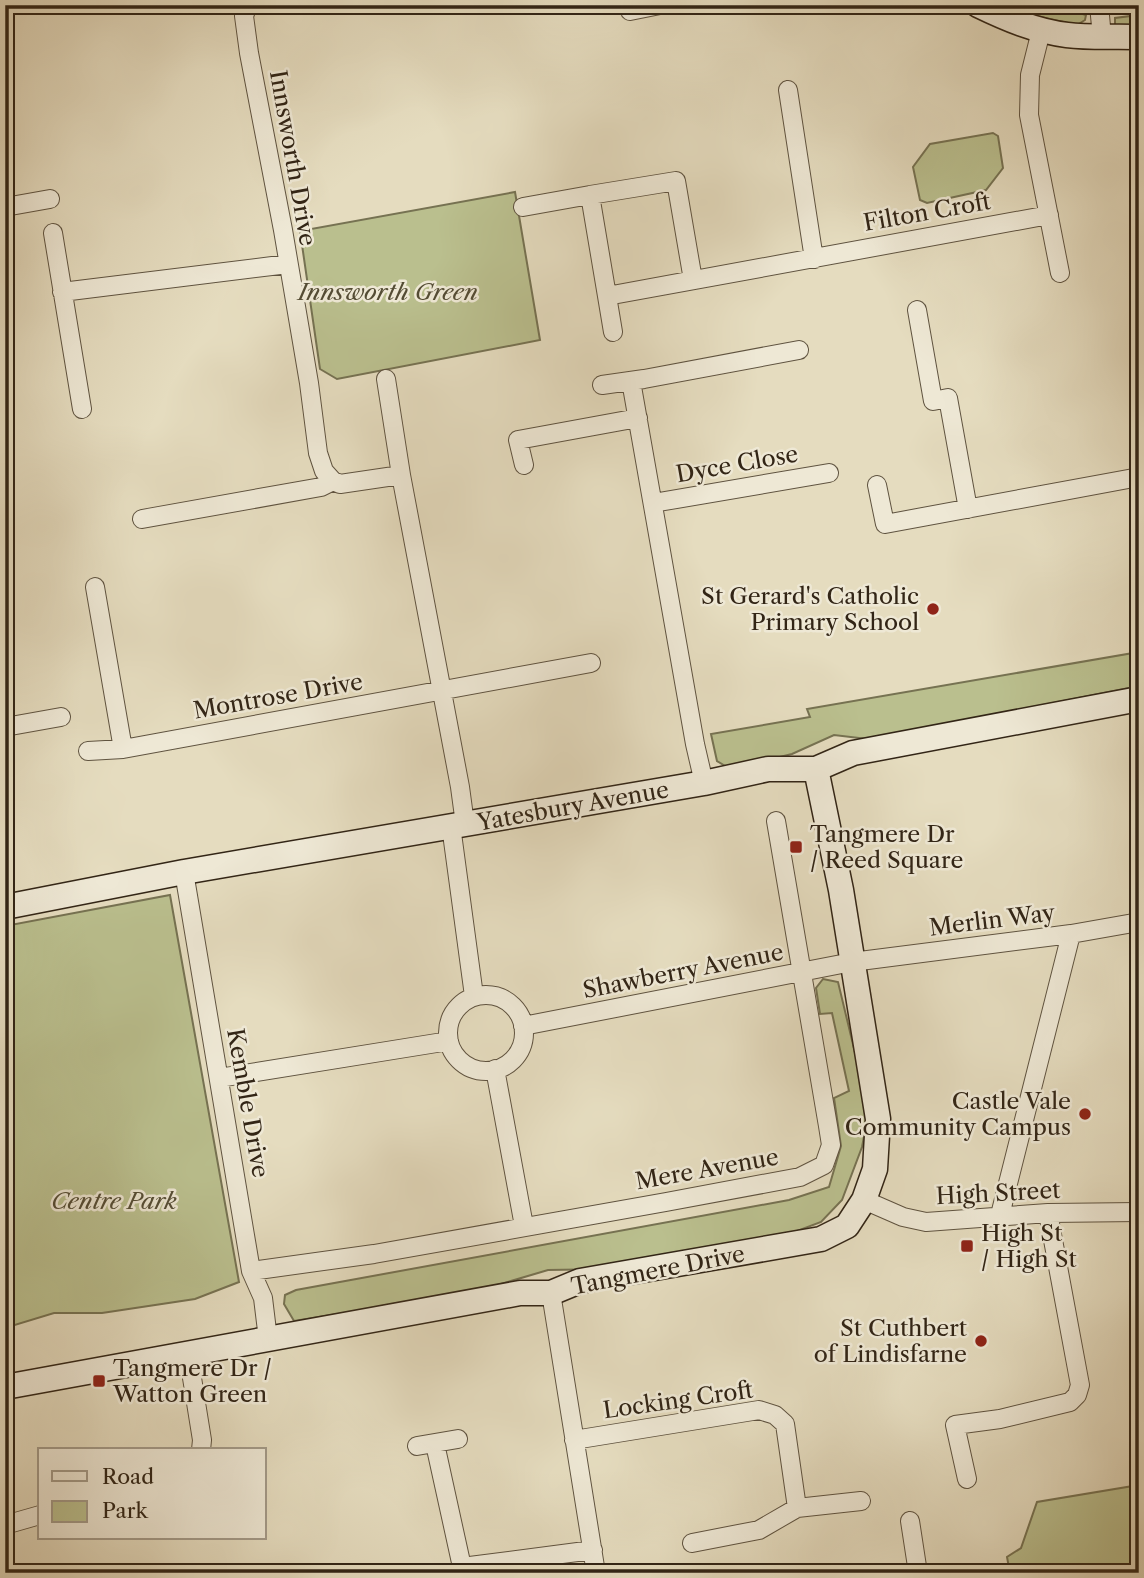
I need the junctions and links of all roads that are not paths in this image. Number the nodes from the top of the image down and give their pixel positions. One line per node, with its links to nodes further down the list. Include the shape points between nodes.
1 (248, 5): 17 (street, Innsworth Drive, via 244,16 249,53)
2 (660, 5): 5 (street)
3 (978, 5): 6 (street)
4 (1099, 5): 7 (street)
5 (630, 11)
6 (1041, 31): 7 (street); 14 (street, via 1028,105)
7 (1102, 37): 8 (street)
8 (1139, 37)
9 (788, 90): 16 (street)
10 (590, 195): 13 (street); 19 (street, via 676,181); 21 (street)
11 (50, 199): 12 (street)
12 (5, 207)
13 (523, 207)
14 (1049, 215): 16 (street, Filton Croft); 18 (street)
15 (52, 233): 20 (street)
16 (814, 259): 19 (street, Filton Croft)
17 (288, 264): 20 (street); 34 (street, Innsworth Drive, via 318,453)
18 (1060, 273)
19 (693, 280): 21 (street, Filton Croft)
20 (62, 292): 28 (street)
21 (607, 296): 23 (street)
22 (917, 310): 37 (street, via 933,401 948,398)
23 (613, 332)
24 (799, 350): 26 (street)
25 (386, 379): 32 (street)
26 (631, 381): 27 (street); 29 (street, Dyce Close)
27 (602, 385)
28 (82, 409)
29 (638, 418): 30 (street, via 518,440); 36 (street, Dyce Close)
30 (524, 465)
31 (829, 473): 36 (street, Dyce Close)
32 (401, 475): 34 (street, via 340,484); 41 (street)
33 (1139, 477): 37 (street)
34 (333, 481): 38 (street, via 321,487)
35 (877, 485): 37 (street, via 885,524)
36 (653, 503): 48 (street, Dyce Close)
37 (968, 509)
38 (142, 519)
39 (95, 587): 45 (street)
40 (591, 663): 41 (street)
41 (442, 691): 45 (street, Montrose Drive); 50 (street)
42 (1139, 699): 47 (street, Yatesbury Avenue, via 853,753)
43 (61, 717): 44 (street)
44 (5, 727)
45 (123, 749): 46 (street, Montrose Drive)
46 (88, 751)
47 (816, 769): 48 (street, Yatesbury Avenue, via 768,769); 55 (street, Tangmere Drive)
48 (704, 783): 50 (street, Yatesbury Avenue)
49 (776, 821): 56 (street, Mere Avenue)
50 (458, 825): 51 (street, Yatesbury Avenue); 57 (street)
51 (184, 872): 52 (street, Yatesbury Avenue); 61 (street, Kemble Drive)
52 (5, 907)
53 (1139, 922): 54 (street, Merlin Way)
54 (1071, 934): 55 (street, Merlin Way); 65 (street)
55 (852, 962): 56 (street, Shawberry Avenue); 62 (street, Tangmere Drive, via 878,1119 875,1169)
56 (802, 974): 58 (street, Shawberry Avenue); 66 (street, Mere Avenue, via 831,1145 824,1165 800,1177)
57 (474, 996): 58 (street, via 500,997 519,1014); 59 (street, via 456,1009)
58 (523, 1027): 60 (street, via 524,1038 514,1058)
59 (449, 1041): 60 (street, via 453,1052 471,1068); 61 (street)
60 (495, 1069): 66 (street)
61 (219, 1078): 67 (street, Kemble Drive)
62 (864, 1200): 65 (street, High Street, via 926,1222); 68 (street, Tangmere Drive, via 847,1226 821,1239 580,1281)
63 (1139, 1212): 64 (street, High Street)
64 (1048, 1213): 65 (street, High Street); 75 (street, via 1080,1385 1077,1395 1070,1402 1046,1408 955,1425)
65 (1000, 1215)
66 (524, 1226): 67 (street, Mere Avenue)
67 (251, 1271): 69 (street, Kemble Drive, via 263,1298)
68 (551, 1293): 69 (street, Tangmere Drive, via 520,1293); 73 (street, Locking Croft)
69 (268, 1339): 70 (street, Tangmere Drive)
70 (188, 1353): 71 (street, Tangmere Drive); 74 (street)
71 (5, 1387)
72 (458, 1439): 82 (street, via 426,1445 462,1567)
73 (574, 1440): 77 (street, Locking Croft, via 759,1410 785,1424); 82 (street, Locking Croft)
74 (201, 1448)
75 (967, 1479)
76 (861, 1501): 77 (street)
77 (797, 1508): 81 (street, via 759,1530)
78 (38, 1516): 80 (street)
79 (910, 1521): 84 (street)
80 (5, 1524)
81 (692, 1544)
82 (593, 1550): 83 (street, Locking Croft)
83 (596, 1573)
84 (918, 1573)

